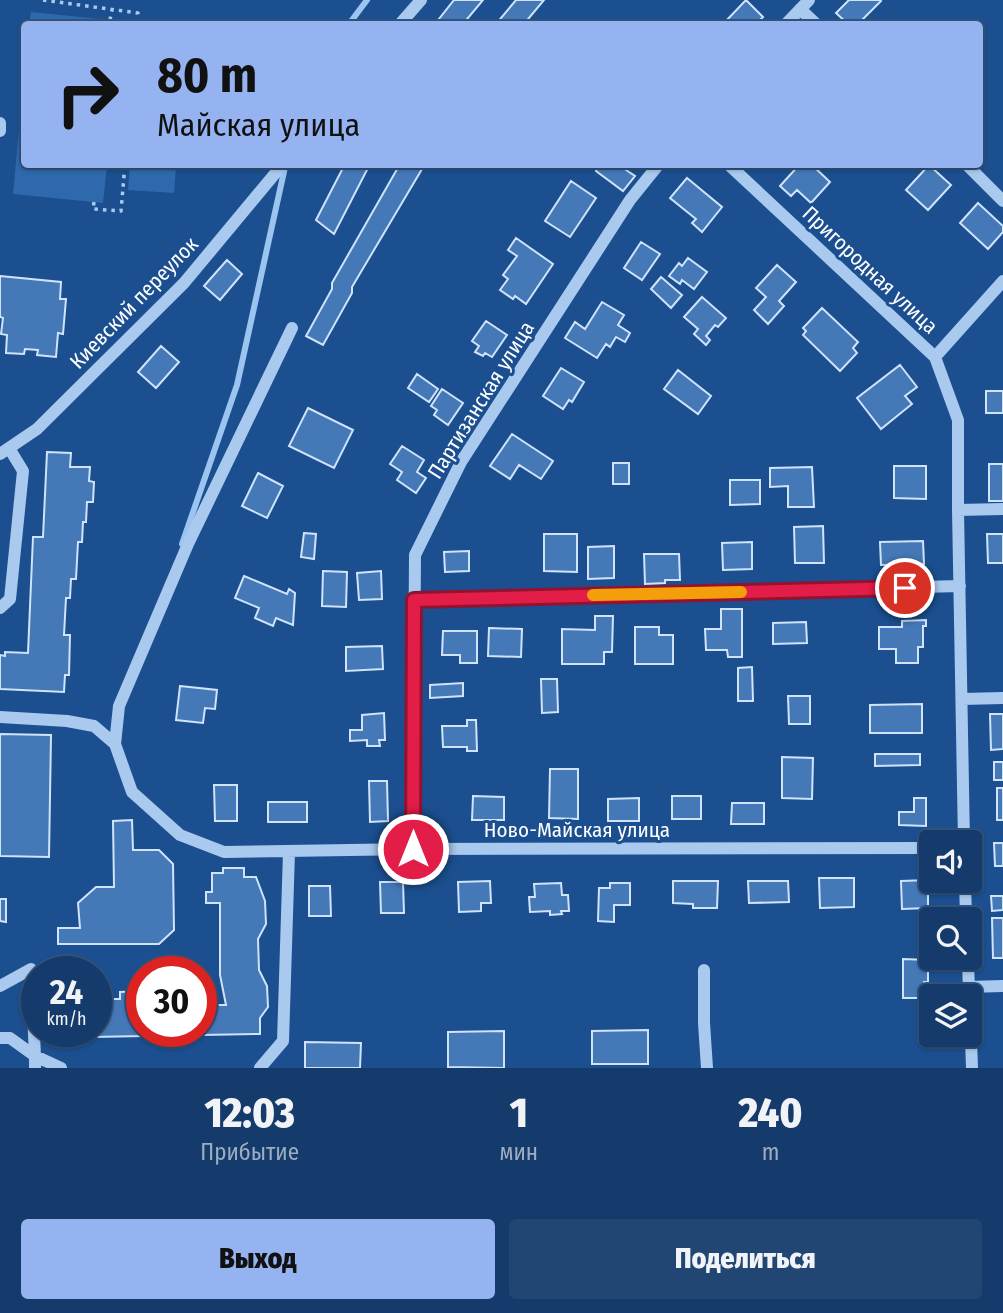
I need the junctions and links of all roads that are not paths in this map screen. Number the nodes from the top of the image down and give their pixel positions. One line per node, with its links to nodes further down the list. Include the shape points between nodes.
1 (421, 0): 3 (street)
2 (804, 5): 4 (street); 5 (street)
3 (403, 21)
4 (789, 21)
5 (814, 21)
6 (0, 123): 7 (street)
7 (0, 131)
8 (280, 168): 16 (street, Киевский переулок, via 184,282 37,429)
9 (656, 168): 20 (street, Партизанская улица, via 461,462 415,555)
10 (732, 168): 15 (street, Пригородная улица)
11 (970, 168): 12 (street)
12 (1003, 201)
13 (1003, 281): 15 (street)
14 (292, 328): 25 (street, via 188,544 124,693)
15 (935, 357): 18 (street, Пригородная улица, via 958,420)
16 (5, 451): 21 (street, via 23,471 10,599)
17 (1003, 509): 18 (street)
18 (958, 510): 19 (street, Пригородная улица)
19 (960, 586): 20 (street); 23 (street, Пригородная улица)
20 (414, 600): 28 (street, Партизанская улица)
21 (0, 608)
22 (1003, 698): 23 (street)
23 (962, 699): 26 (street, Пригородная улица)
24 (0, 717): 25 (street, via 94,726)
25 (115, 744): 29 (street, Ново-Майская улица, via 132,792 180,835 224,852)
26 (964, 830)
27 (919, 848): 28 (street, Ново-Майская улица)
28 (413, 849): 29 (street, Ново-Майская улица)
29 (289, 852): 38 (street, via 283,1041)
30 (704, 970): 39 (street)
31 (0, 986): 36 (street, via 31,969)
32 (1003, 986): 33 (street)
33 (982, 989)
34 (0, 1038): 36 (street, via 10,1038)
35 (971, 1047): 40 (street)
36 (35, 1062): 37 (street)
37 (61, 1068)
38 (260, 1068)
39 (707, 1068)
40 (972, 1068)

